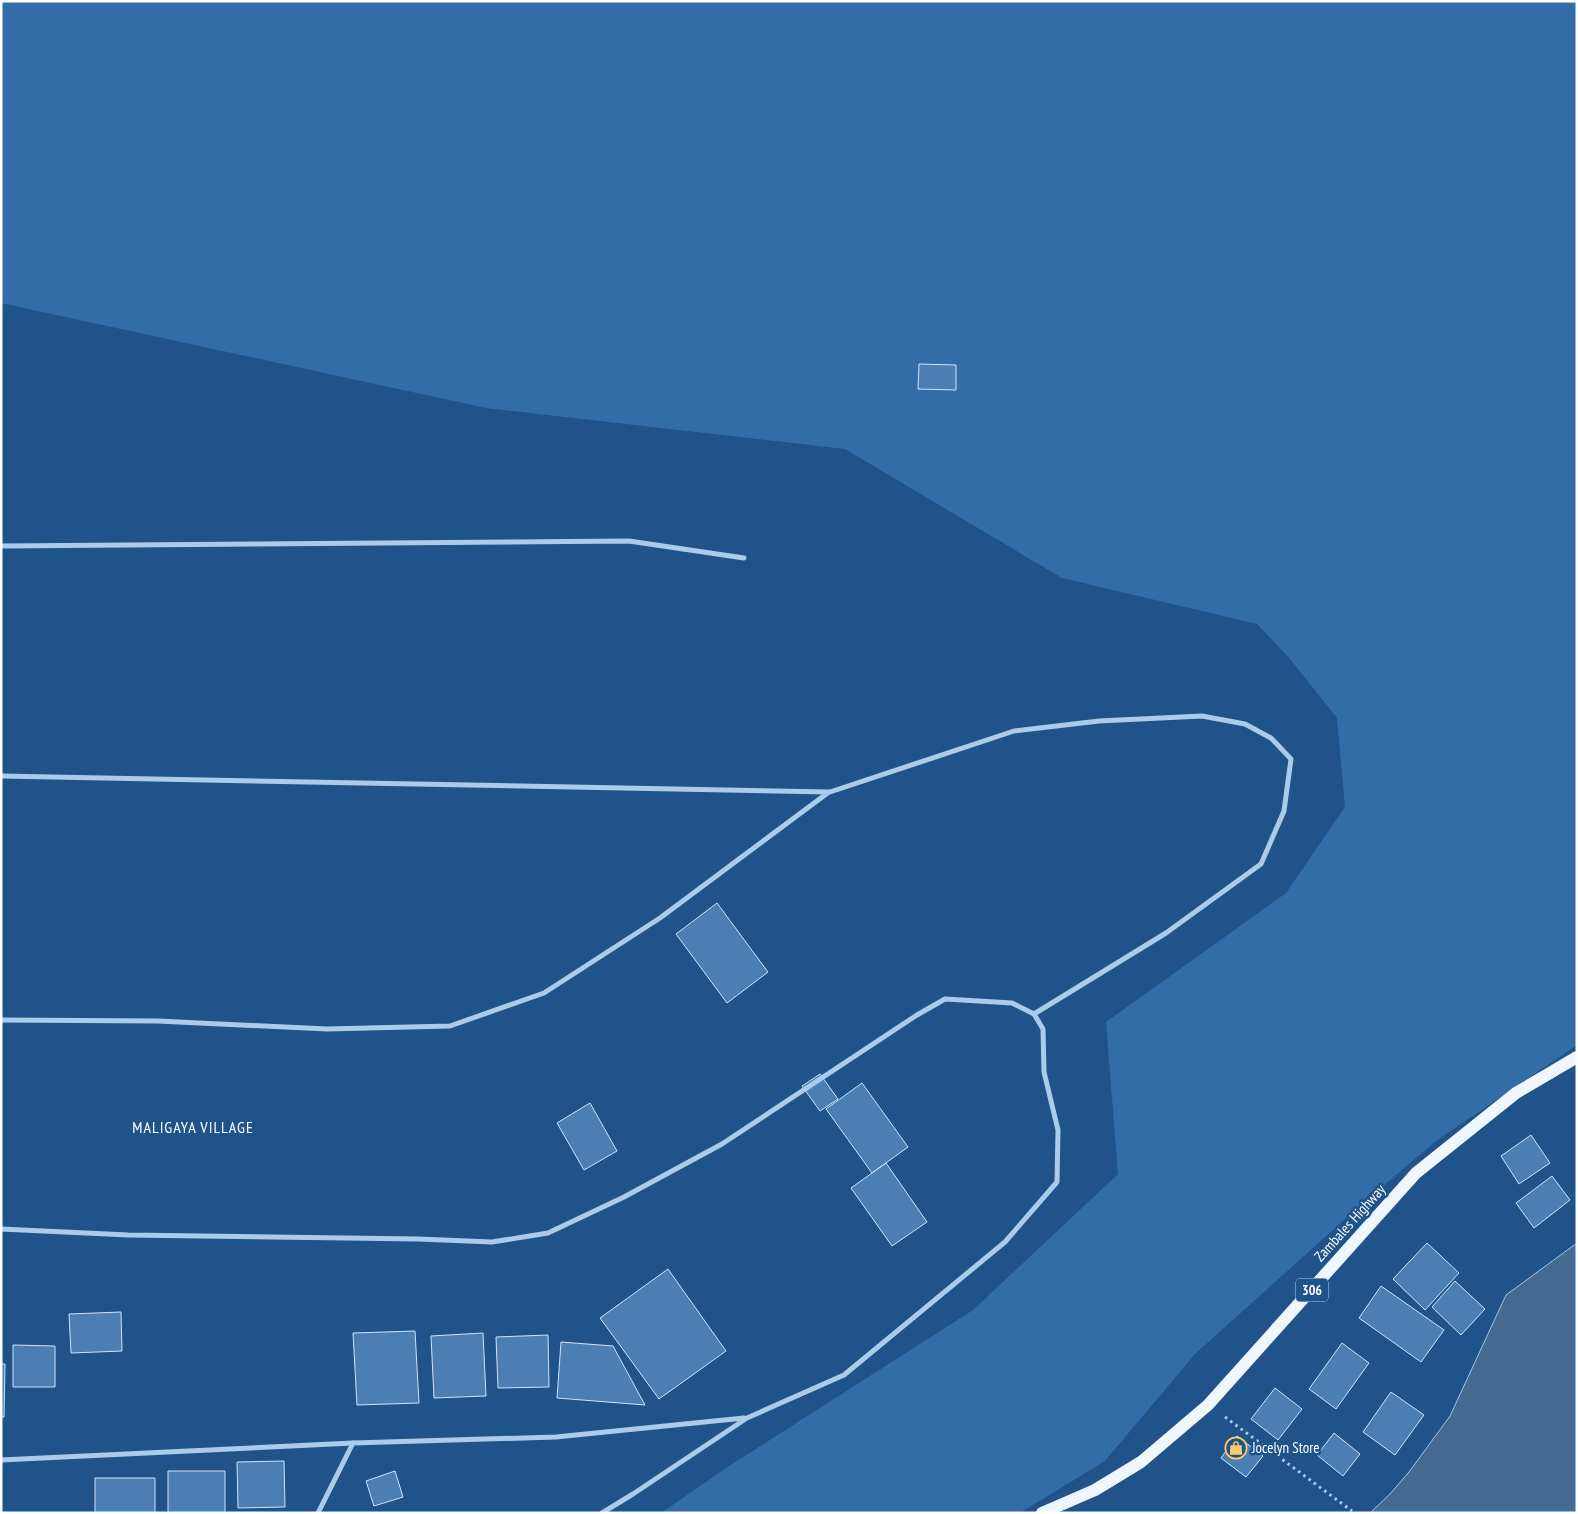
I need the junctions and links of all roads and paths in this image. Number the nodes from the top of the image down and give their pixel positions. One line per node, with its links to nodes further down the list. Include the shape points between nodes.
1 (1, 546): 2 (street, via 629,541)
2 (744, 558)
3 (1, 776): 4 (street)
4 (830, 792): 5 (street, via 1014,731 1099,721 1202,716 1245,724 1272,738 1291,760 1284,811 1261,864 1166,933); 6 (street, via 660,918 544,993 450,1026 327,1029 158,1021)
5 (1034, 1014): 8 (street, via 1012,1003 945,998 722,1144 624,1197 548,1233 492,1242 128,1235); 10 (street, via 1043,1029 1044,1072 1058,1130 1057,1182 1005,1242 844,1375)
6 (1, 1020)
7 (1577, 1057): 9 (main road, Zambales Highway / 306, via 1516,1093 1416,1173)
8 (1, 1229)
9 (1208, 1405): 13 (path); 16 (main road, Zambales Highway / 306, via 1141,1462 1096,1490)
10 (747, 1418): 11 (street, via 556,1437); 15 (street)
11 (353, 1443): 12 (street); 14 (street)
12 (1, 1460)
13 (1352, 1511)
14 (318, 1513)
15 (602, 1513)
16 (1042, 1513)

